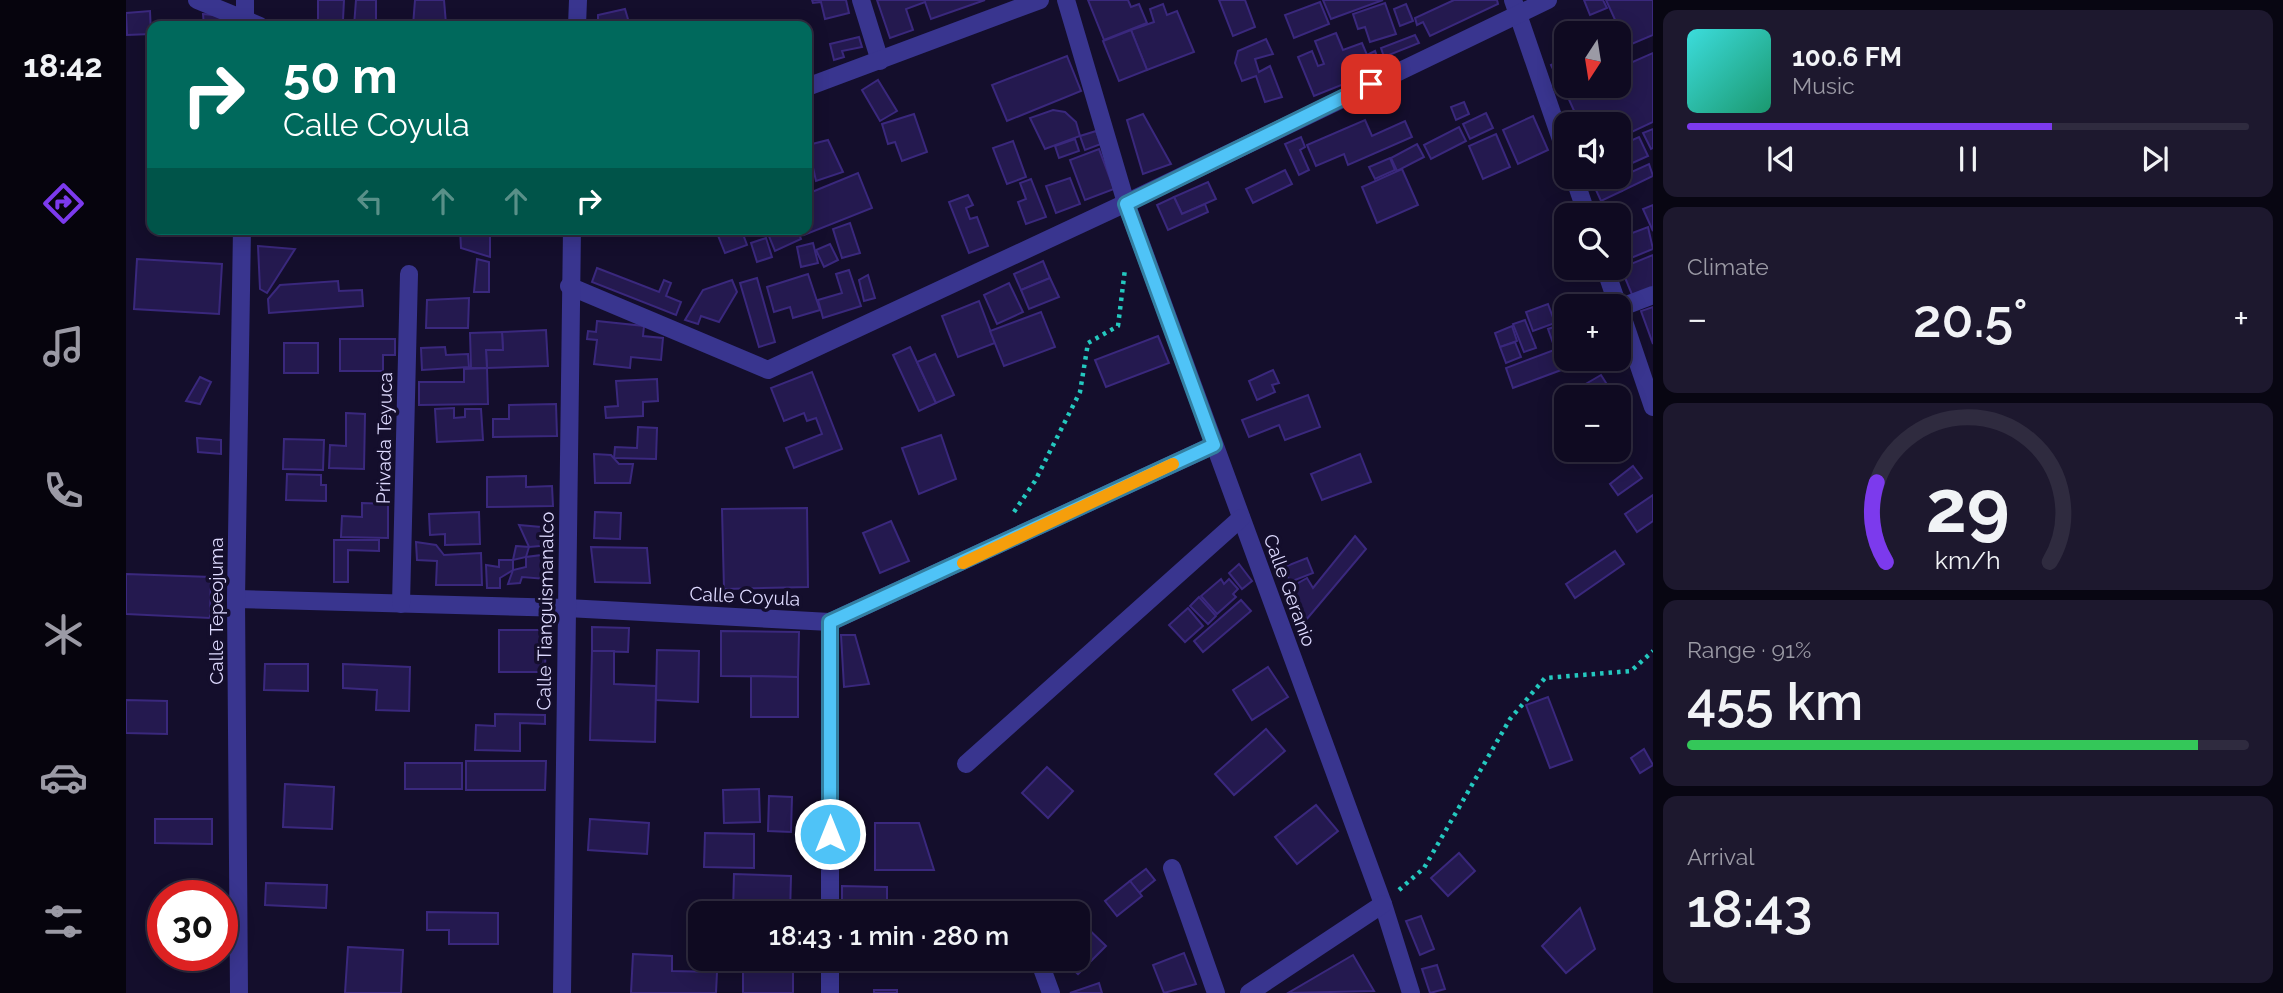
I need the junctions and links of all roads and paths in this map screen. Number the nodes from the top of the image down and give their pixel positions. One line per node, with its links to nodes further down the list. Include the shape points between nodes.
1 (197, 0): 9 (street)
2 (245, 0): 10 (street)
3 (578, 0): 11 (street)
4 (861, 0): 12 (street)
5 (1040, 0): 12 (street)
6 (1066, 0): 15 (street, Calle Geranio)
7 (1548, 0): 8 (street)
8 (1516, 6): 14 (street); 15 (street)
9 (243, 21)
10 (249, 21)
11 (577, 21)
12 (880, 61): 13 (street)
13 (812, 85)
14 (1554, 118)
15 (1126, 204): 20 (street, via 768,370); 25 (street, Calle Geranio)
16 (242, 235): 28 (street, Calle Tepeojuma)
17 (572, 235): 20 (street, Calle Tianguismanalco)
18 (1126, 266): 26 (path, via 1118,326 1088,343 1080,392 1035,481)
19 (409, 274): 29 (street, Privada Teyuca)
20 (569, 286): 30 (street, Calle Tianguismanalco)
21 (1653, 295): 22 (street)
22 (1631, 303)
23 (1631, 342): 24 (street)
24 (1653, 407)
25 (1214, 445): 27 (street, Calle Geranio); 31 (street, Calle Coyula)
26 (1009, 518)
27 (1241, 518): 33 (street); 36 (street, Calle Geranio)
28 (236, 599): 29 (street, Calle Coyula); 39 (street, Calle Tepeojuma)
29 (401, 604): 30 (street, Calle Coyula)
30 (567, 608): 31 (street, Calle Coyula); 40 (street, Calle Tianguismanalco)
31 (830, 622): 35 (street)
32 (1653, 651): 36 (path, via 1631,671 1545,678 1510,719 1424,868)
33 (966, 764)
34 (1172, 868): 43 (street)
35 (830, 901)
36 (1383, 904): 44 (street); 45 (street, Calle Geranio)
37 (830, 971): 41 (street)
38 (1043, 971): 42 (street)
39 (239, 993)
40 (562, 993)
41 (830, 993)
42 (1051, 993)
43 (1216, 993)
44 (1250, 993)
45 (1411, 993)

